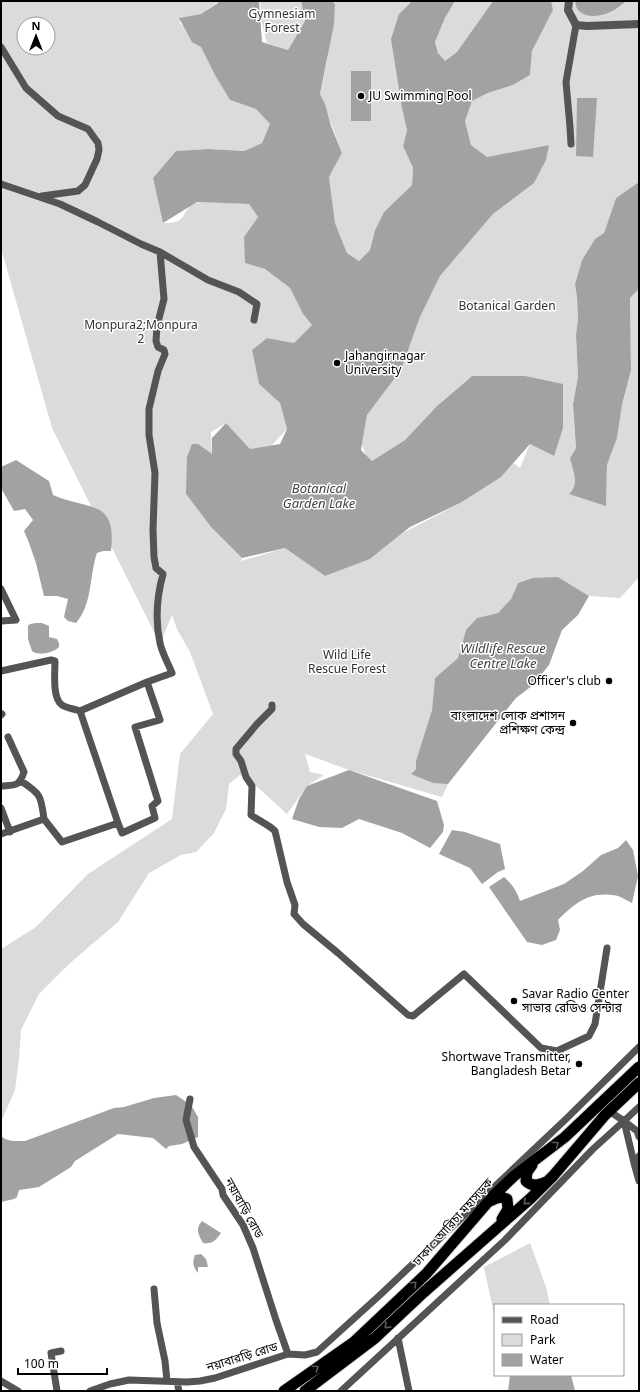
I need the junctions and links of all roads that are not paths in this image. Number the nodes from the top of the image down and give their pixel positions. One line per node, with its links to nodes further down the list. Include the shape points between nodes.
1 (569, 1): 3 (street, via 568,10)
2 (639, 24): 3 (street)
3 (576, 25): 5 (street, via 566,82)
4 (1, 47): 7 (street, via 26,88 58,116 88,129 98,143 99,150 93,170 85,185 78,191)
5 (571, 144)
6 (1, 184): 7 (street)
7 (38, 196): 8 (street)
8 (160, 252): 9 (street, via 208,280 239,292 257,304); 13 (street, via 164,299 156,341 165,354 158,371 150,409 149,435 155,473 154,557 156,568 163,574 157,609 160,644 172,672)
9 (254, 320)
10 (1, 591): 11 (street, via 16,620)
11 (1, 621)
12 (1, 671): 15 (street, via 55,661 58,702 62,706)
13 (147, 682): 15 (street); 21 (street, via 160,720 135,727 158,801 152,806 154,818 122,833)
14 (272, 705): 24 (street, via 272,709 236,749 236,754 252,786 251,815 275,831 295,905 294,914 408,1015 413,1016 464,974 541,1048 557,1052 590,1036)
15 (80, 711): 21 (street)
16 (8, 737): 17 (street, via 24,772)
17 (21, 781): 18 (street, via 16,785); 20 (street, via 38,793)
18 (1, 786)
19 (1, 808): 22 (street)
20 (44, 819): 21 (street, via 62,842); 22 (street)
21 (118, 823)
22 (10, 832): 23 (street)
23 (1, 834)
24 (607, 948)
25 (639, 1047): 43 (street, নয়াবারড়ি রোড, via 317,1352 305,1355)
26 (639, 1067): 34 (highway, ঢাকা - আরিচা মহাসড়ক, one-way to 26, via 565,1138)
27 (639, 1083): 30 (highway)
28 (190, 1099): 43 (street, নয়াবাড়ি রোড, via 186,1120 194,1146 244,1225)
29 (639, 1107): 31 (street)
30 (609, 1112): 31 (street); 37 (highway)
31 (624, 1121): 32 (street, via 637,1131); 35 (street); 41 (street, via 593,1149 505,1240)
32 (639, 1137)
33 (639, 1156): 35 (street)
34 (540, 1157): 37 (highway, via 527,1172 526,1181 533,1185); 38 (highway, ঢাকা - আরিচা মহাসড়ক, via 514,1176)
35 (634, 1163): 36 (street)
36 (639, 1181)
37 (547, 1182): 39 (highway, one-way to 39)
38 (489, 1201): 39 (highway, via 502,1197 508,1202 508,1209); 51 (highway, ঢাকা - আরিচা মহাসড়ক, one-way to 38, via 354,1342 426,1274)
39 (493, 1231): 52 (highway, one-way to 52, via 375,1338)
40 (154, 1289): 45 (street)
41 (398, 1338): 53 (street); 54 (street)
42 (61, 1351): 48 (street, via 51,1353)
43 (288, 1354): 46 (street, নয়াবারড়ি রোড, via 215,1378)
44 (1, 1381): 47 (street)
45 (167, 1381): 46 (street, নয়াবারড়ি রোড); 49 (street, নয়াবারড়ি রোড, via 129,1380)
46 (177, 1382): 50 (street)
47 (18, 1391)
48 (57, 1391)
49 (90, 1391)
50 (179, 1391)
51 (284, 1391)
52 (305, 1391)
53 (340, 1391)
54 (410, 1391)

